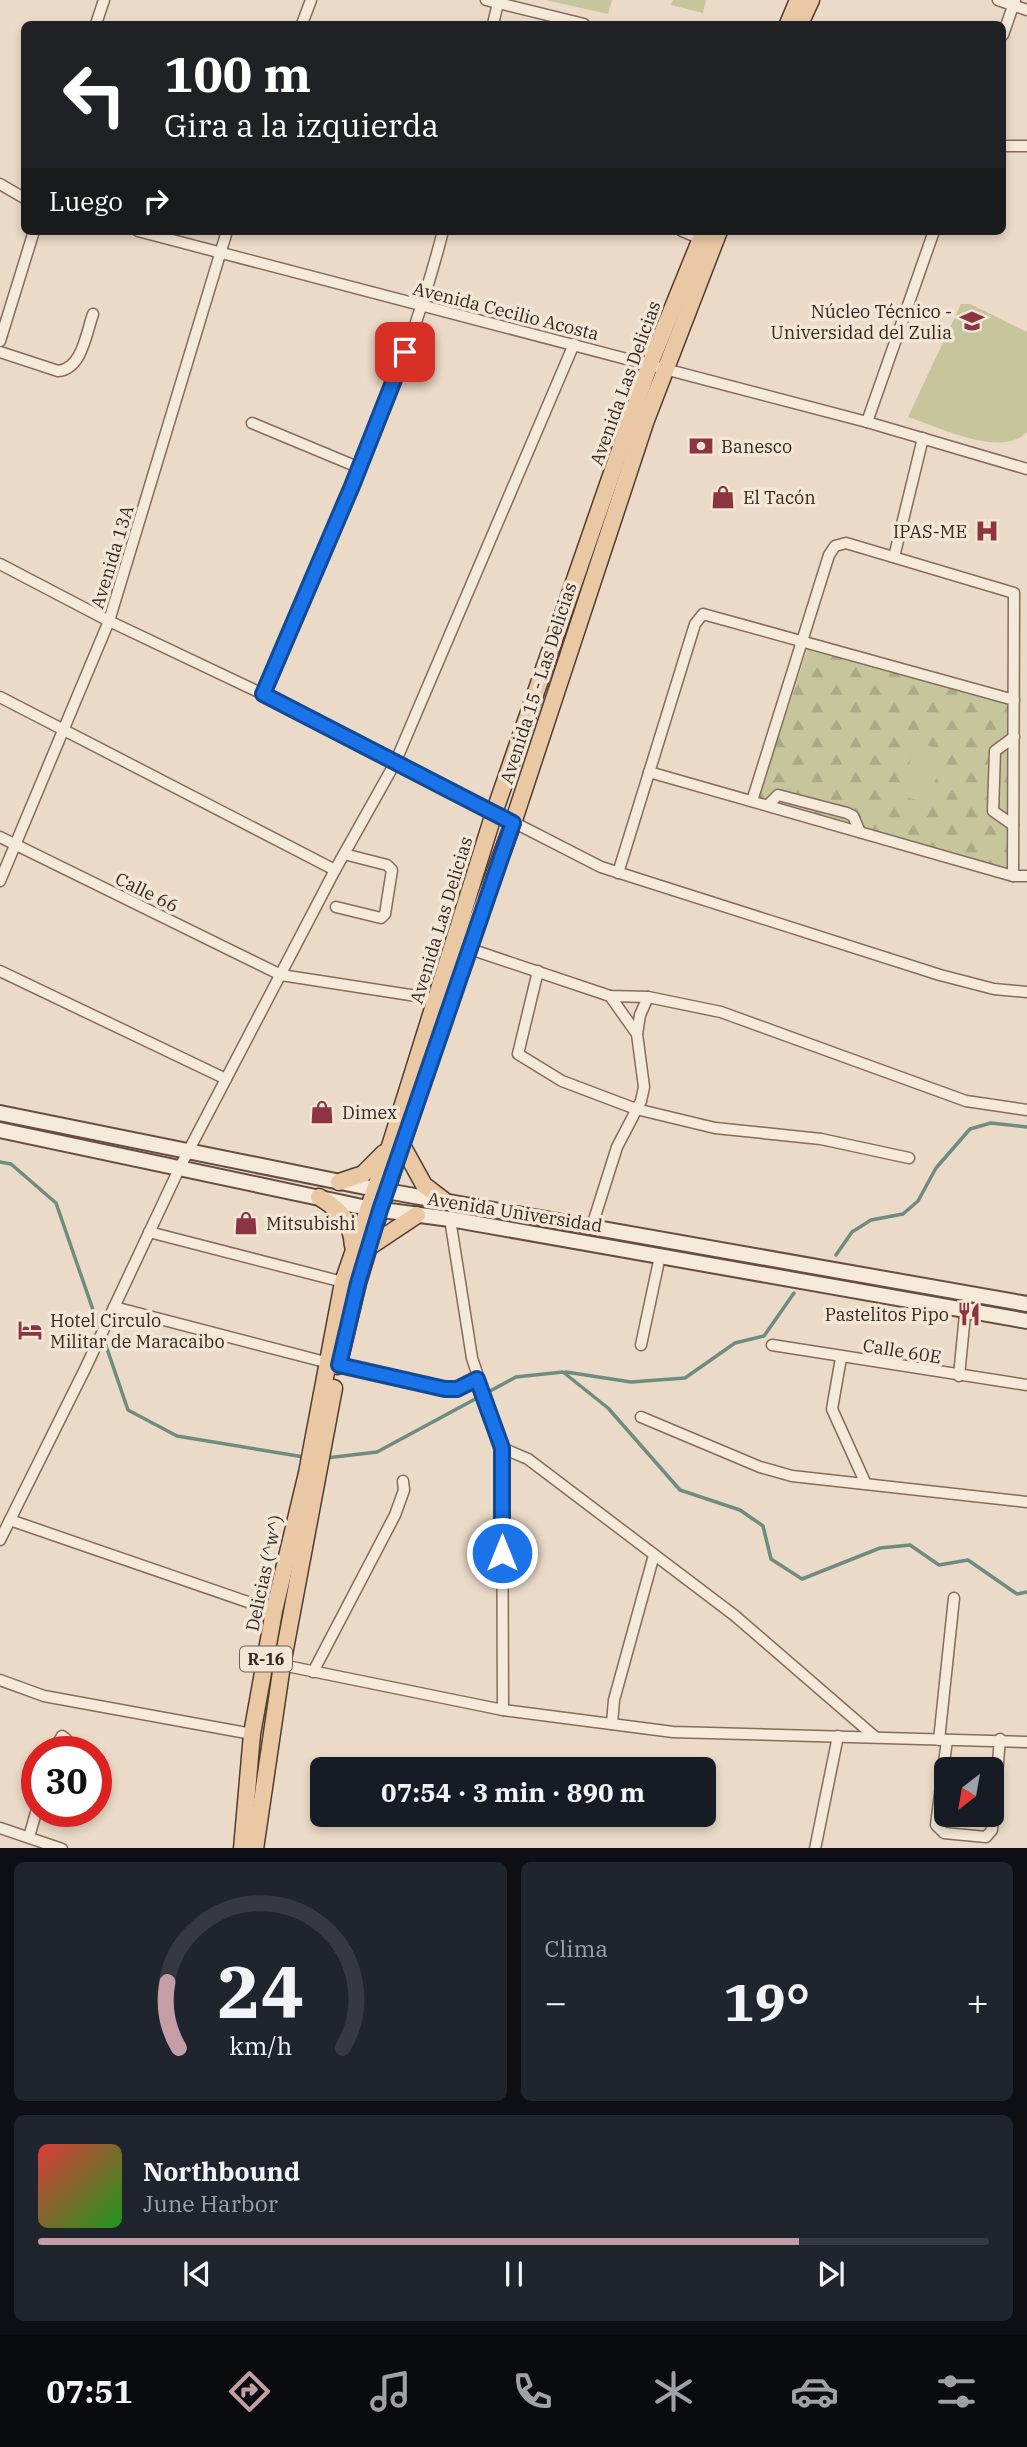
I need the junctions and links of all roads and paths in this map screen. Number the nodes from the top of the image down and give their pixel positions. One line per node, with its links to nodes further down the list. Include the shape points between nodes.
1 (104, 0): 10 (street)
2 (311, 0): 11 (street)
3 (486, 0): 7 (street)
4 (798, 0): 14 (main road)
5 (810, 0): 15 (main road)
6 (998, 0): 8 (street)
7 (498, 3): 12 (street); 13 (street)
8 (1014, 3): 9 (street); 16 (street)
9 (1027, 10)
10 (97, 21)
11 (303, 21)
12 (494, 21)
13 (572, 21)
14 (789, 21)
15 (801, 21)
16 (1006, 26)
17 (1006, 146): 18 (street)
18 (1027, 146)
19 (0, 184): 20 (street)
20 (21, 196)
21 (33, 235): 31 (street)
22 (154, 235): 28 (street, Avenida Cecilio Acosta)
23 (226, 235): 28 (street, Avenida 13A)
24 (442, 235): 29 (street)
25 (703, 235): 34 (main road, Avenida Las Delicias / R-16)
26 (717, 235): 35 (main road, Avenida 15 - Las Delicias / R-16)
27 (933, 235): 37 (street)
28 (220, 251): 29 (street, Avenida Cecilio Acosta); 45 (street, Avenida 13A)
29 (424, 306): 32 (street, Avenida Cecilio Acosta); 39 (street)
30 (93, 314): 33 (street, via 75,363 68,370 58,371)
31 (0, 341)
32 (574, 344): 34 (street, Avenida Cecilio Acosta); 52 (street)
33 (0, 352)
34 (649, 366): 35 (street, Avenida Cecilio Acosta); 55 (main road, Avenida Las Delicias / R-16)
35 (666, 370): 37 (street, Avenida Cecilio Acosta); 56 (main road, Avenida 15 - Las Delicias / R-16)
36 (251, 422): 39 (street)
37 (867, 422): 38 (street, Avenida Cecilio Acosta)
38 (923, 438): 40 (street, Avenida Cecilio Acosta); 41 (street)
39 (360, 468): 47 (street)
40 (1027, 469)
41 (894, 557): 43 (street); 46 (street, via 845,543 835,546 828,555)
42 (0, 564): 45 (street)
43 (1014, 593): 44 (street); 49 (street)
44 (1027, 597)
45 (109, 621): 47 (street); 50 (street, Avenida 13A)
46 (804, 641): 49 (street); 53 (street, via 703,614 695,624); 54 (street)
47 (263, 694): 52 (street)
48 (0, 697): 50 (street)
49 (1014, 701): 51 (street)
50 (64, 730): 59 (street, Avenida 13A); 61 (street)
51 (1014, 737): 57 (street); 57 (street, via 995,751 992,805)
52 (395, 763): 55 (street); 60 (street)
53 (649, 772): 54 (street); 62 (street)
54 (752, 801): 63 (street)
55 (494, 813): 56 (street); 74 (main road, Avenida Las Delicias / R-16)
56 (513, 823): 62 (street); 67 (main road, Avenida 15 - Las Delicias / R-16)
57 (1013, 825): 63 (street)
58 (0, 837): 59 (street, Calle 66)
59 (16, 845): 65 (street, Avenida 13A); 70 (street, Calle 66)
60 (344, 854): 61 (street); 66 (street, via 387,864 392,870 385,914 380,918)
61 (335, 870): 70 (street)
62 (618, 873): 71 (street, via 940,975)
63 (1013, 876): 64 (street)
64 (1027, 876)
65 (0, 881)
66 (337, 907)
67 (467, 948): 69 (street); 81 (main road, Avenida 15 - Las Delicias / R-16)
68 (0, 971): 76 (street)
69 (538, 971): 72 (street); 77 (street, via 520,1058 562,1082)
70 (281, 975): 74 (street, Calle 66); 76 (street)
71 (1027, 992)
72 (611, 996): 73 (street); 75 (street)
73 (648, 997): 75 (street); 78 (street, via 720,1012 966,1101)
74 (436, 999): 81 (main road, Avenida Las Delicias / R-16)
75 (637, 1034): 77 (street, via 644,1087)
76 (226, 1079): 82 (street)
77 (636, 1109): 83 (street, via 715,1128 821,1139); 92 (street, via 617,1147)
78 (1027, 1110)
79 (0, 1114): 82 (street, Avenida Universidad)
80 (0, 1130): 84 (street, Avenida Universidad)
81 (397, 1147): 85 (main road, via 363,1174); 86 (main road, Avenida Las Delicias / R-16); 88 (main road, via 424,1185)
82 (189, 1152): 84 (street); 85 (street, Avenida Universidad)
83 (909, 1158)
84 (179, 1169): 87 (street, Avenida Universidad); 93 (street)
85 (339, 1182): 86 (street, Avenida Universidad)
86 (381, 1190): 88 (street, Avenida Universidad); 89 (main road, Avenida Las Delicias / R-16)
87 (319, 1197): 89 (street, Avenida Universidad); 94 (main road, via 341,1210)
88 (446, 1202): 92 (street, Avenida Universidad)
89 (374, 1209): 90 (street, Avenida Universidad); 94 (main road, Avenida Las Delicias / R-16)
90 (417, 1215): 91 (street, Avenida Universidad); 94 (main road)
91 (450, 1219): 95 (street, Avenida Universidad); 107 (street)
92 (592, 1226): 97 (street, Avenida Universidad)
93 (149, 1232): 96 (street); 99 (street)
94 (362, 1248): 96 (main road, Avenida Las Delicias / R-16); 105 (main road, R-16)
95 (660, 1256): 100 (street, Avenida Universidad); 102 (street)
96 (343, 1282): 105 (main road, Avenida Las Delicias / R-16)
97 (969, 1294): 98 (street, Avenida Universidad); 100 (street)
98 (1027, 1304)
99 (113, 1309): 105 (street); 115 (street)
100 (965, 1310): 101 (street, Avenida Universidad); 106 (street)
101 (1027, 1321)
102 (641, 1345)
103 (772, 1345): 104 (street, Calle 60E)
104 (841, 1358): 106 (street, Calle 60E); 113 (street, via 832,1409)
105 (334, 1364): 107 (street, via 445,1389); 111 (main road, Avenida Las Delicias / R-16)
106 (959, 1376): 108 (street, Calle 60E)
107 (479, 1384): 110 (street)
108 (1027, 1385)
109 (640, 1417): 113 (street, via 760,1467 792,1476)
110 (502, 1448): 117 (street, via 528,1458); 123 (street)
111 (313, 1474): 119 (main road, Delicias (^w^) / R-16); 120 (main road, Delicias (^w^) / R-16)
112 (403, 1481): 121 (street, via 395,1515)
113 (865, 1482): 114 (street)
114 (1027, 1502)
115 (10, 1520): 116 (street); 119 (street)
116 (1, 1538)
117 (654, 1555): 124 (street, via 614,1700); 127 (street, via 734,1615)
118 (954, 1598): 128 (street)
119 (274, 1611): 125 (main road, Delicias (^w^) / R-16)
120 (282, 1665): 121 (street); 136 (main road, Delicias (^w^) / R-16)
121 (313, 1672): 123 (street)
122 (0, 1680): 125 (street, via 44,1696)
123 (503, 1710): 124 (street)
124 (612, 1724): 126 (street, via 673,1732)
125 (253, 1734): 135 (main road, Delicias (^w^) / R-16)
126 (838, 1736): 127 (street); 137 (street)
127 (874, 1736): 128 (street)
128 (943, 1740): 129 (street); 129 (street, via 936,1825 944,1833 986,1837 992,1830)
129 (1000, 1740): 130 (street)
130 (1027, 1742)
131 (32, 1827): 133 (street)
132 (0, 1828): 133 (street)
133 (29, 1837): 134 (street)
134 (59, 1848)
135 (242, 1848)
136 (255, 1848)
137 (815, 1848)

